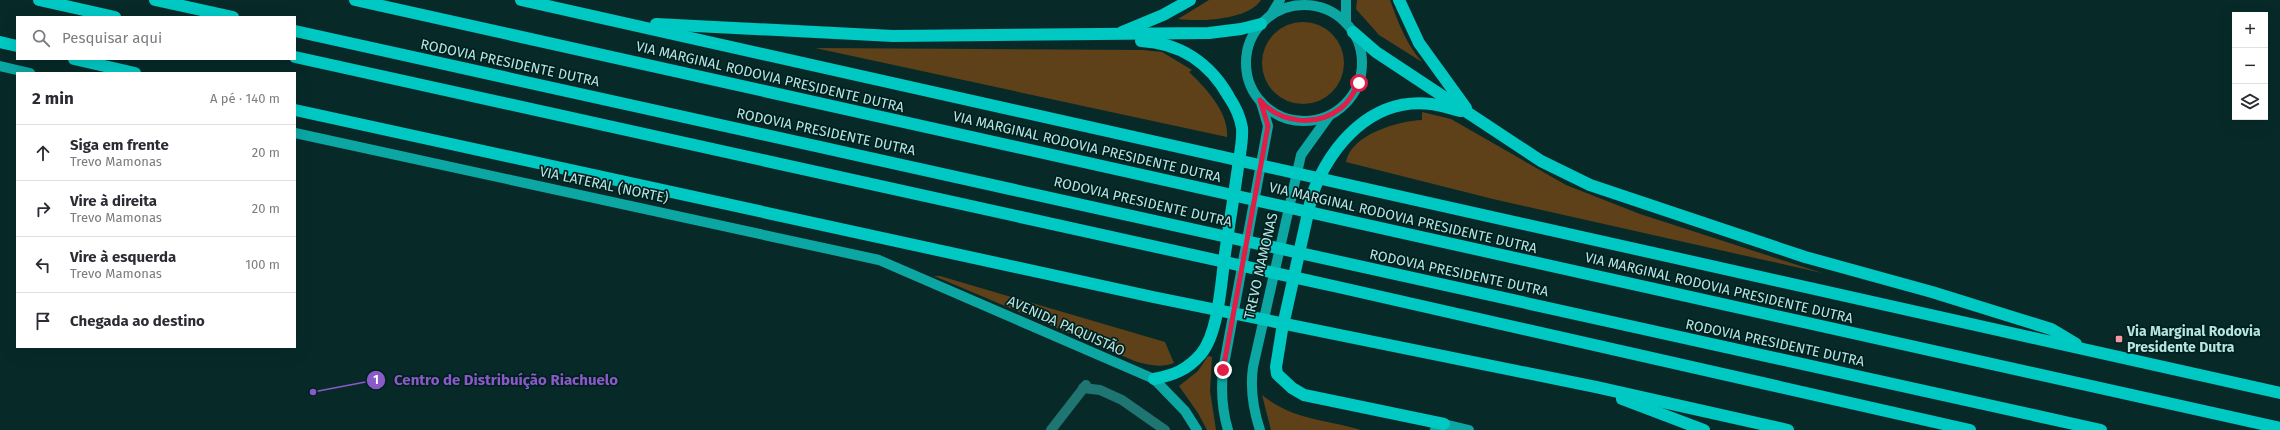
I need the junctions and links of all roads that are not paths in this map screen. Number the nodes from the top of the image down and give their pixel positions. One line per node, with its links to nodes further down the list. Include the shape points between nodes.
1 (39, 0): 9 (highway)
2 (155, 0): 10 (highway)
3 (355, 0): 34 (highway, VIA MARGINAL RODOVIA PRESIDENTE DUTRA)
4 (521, 0): 12 (highway)
5 (1190, 0): 15 (highway, via 1163,15)
6 (1280, 0): 11 (main road, TREVO MAMONAS)
7 (1346, 0): 13 (main road, TREVO MAMONAS)
8 (1399, 0): 25 (highway, via 1419,43)
9 (111, 16)
10 (227, 16)
11 (1266, 20): 13 (main road, via 1281,10 1304,5 1327,10); 15 (highway, via 1242,29 1218,32); 23 (main road, TREVO MAMONAS, via 1254,34 1246,57 1249,81)
12 (620, 22): 15 (highway, via 893,36); 29 (highway)
13 (1349, 27): 25 (highway, via 1376,52); 26 (main road, TREVO MAMONAS, via 1361,54 1362,69 1359,83 1352,97)
14 (296, 31): 44 (highway, RODOVIA PRESIDENTE DUTRA)
15 (1115, 35): 30 (highway, via 1137,41 1157,42 1193,56 1218,79 1237,110 1242,127 1214,323 1205,346 1191,363 1174,375)
16 (0, 42): 17 (highway)
17 (16, 46)
18 (296, 57): 43 (highway, via 1338,287)
19 (78, 60): 22 (highway)
20 (0, 66): 21 (main road)
21 (26, 72)
22 (131, 72)
23 (1260, 100): 26 (main road, TREVO MAMONAS, via 1284,118 1299,121); 38 (main road, TREVO MAMONAS, via 1268,126 1221,390)
24 (296, 110): 31 (highway, via 1154,297)
25 (1470, 114): 29 (highway, via 1541,161 1590,185 1805,257 1932,292 2051,329); 33 (highway, via 1431,104 1405,105 1373,115 1360,123 1336,148 1319,174 1312,195 1276,367 1277,374 1304,395)
26 (1329, 116): 39 (main road, TREVO MAMONAS, via 1301,155 1253,367 1253,407)
27 (296, 133): 28 (main road, VIA LATERAL (NORTE), via 879,260)
28 (904, 271): 30 (main road, AVENIDA PAQUISTÃO)
29 (2084, 349): 32 (highway)
30 (1154, 379): 37 (main road, AVENIDA PAQUISTÃO, via 1185,411)
31 (1596, 387): 41 (highway); 42 (highway)
32 (2280, 393)
33 (1440, 428): 40 (main road)
34 (2280, 428)
35 (1051, 430): 36 (street, via 1084,386 1122,400)
36 (1164, 430)
37 (1196, 430)
38 (1228, 430)
39 (1260, 430)
40 (1469, 430)
41 (1704, 430)
42 (1788, 430)
43 (1970, 430)
44 (2101, 430)

